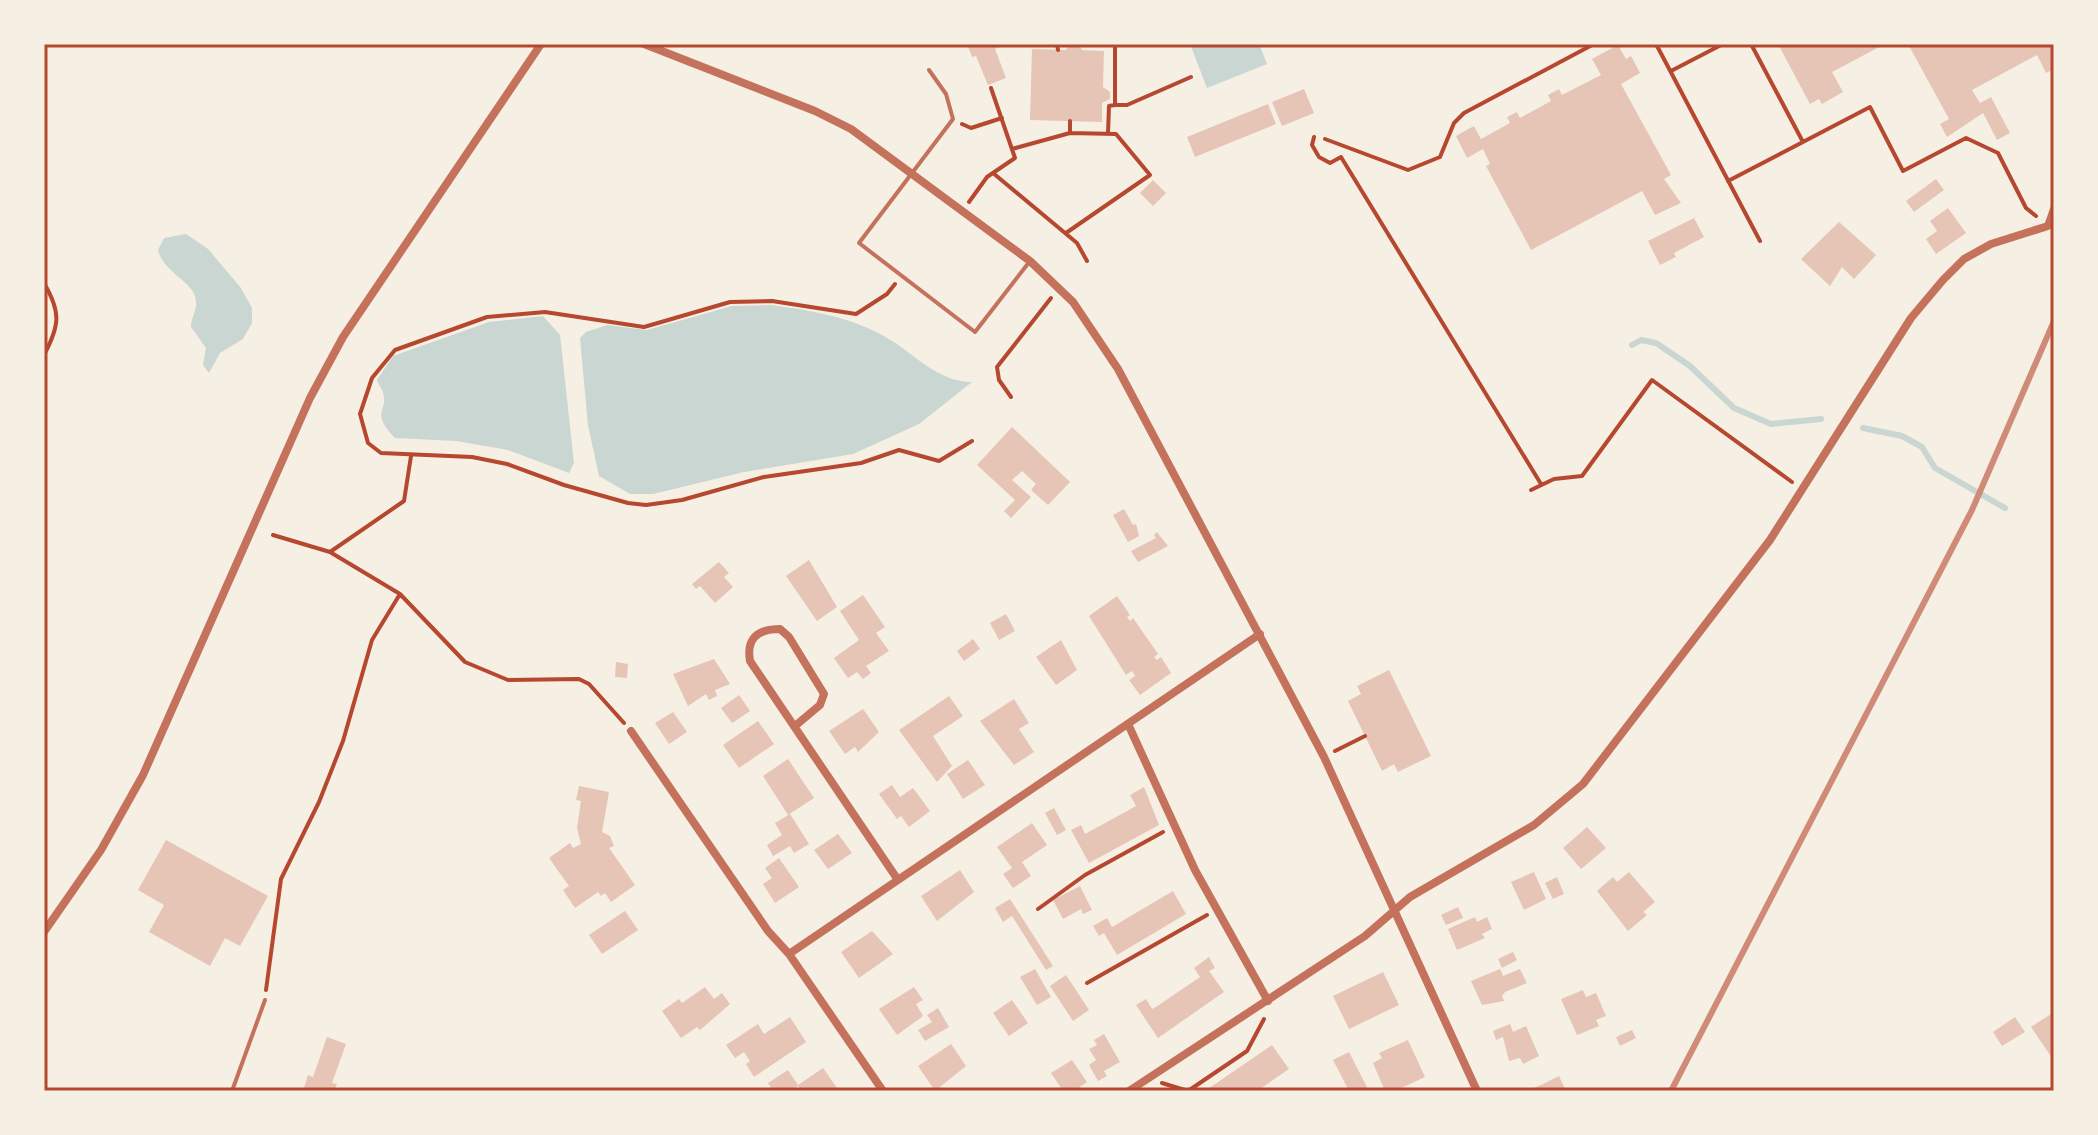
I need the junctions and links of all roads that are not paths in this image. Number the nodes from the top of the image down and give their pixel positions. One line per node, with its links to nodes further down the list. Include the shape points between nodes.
1 (541, 44): 13 (street, via 343,337 310,398 143,775 101,850)
2 (644, 44): 4 (street, via 815,111)
3 (929, 70): 4 (lane, via 946,94 953,119)
4 (913, 172): 6 (street); 6 (lane, via 859,243 975,332)
5 (2054, 209): 12 (street, via 2048,226 1991,244 1964,259 1911,318 1803,490 1709,623 1583,784 1534,825)
6 (1030, 261): 7 (street, via 1060,287 1118,369)
7 (1260, 634): 8 (street); 12 (street)
8 (1128, 724): 11 (street); 16 (street, via 1215,910)
9 (795, 726): 9 (street, via 750,661 748,649 760,631 780,629 789,637 824,694 820,705); 11 (street)
10 (631, 731): 14 (street)
11 (898, 880): 14 (street)
12 (1395, 910): 16 (street); 20 (street)
13 (44, 932)
14 (789, 954): 18 (street)
15 (265, 1000): 17 (lane)
16 (1268, 1001): 19 (street)
17 (232, 1091)
18 (883, 1091)
19 (1129, 1091)
20 (1477, 1091)

